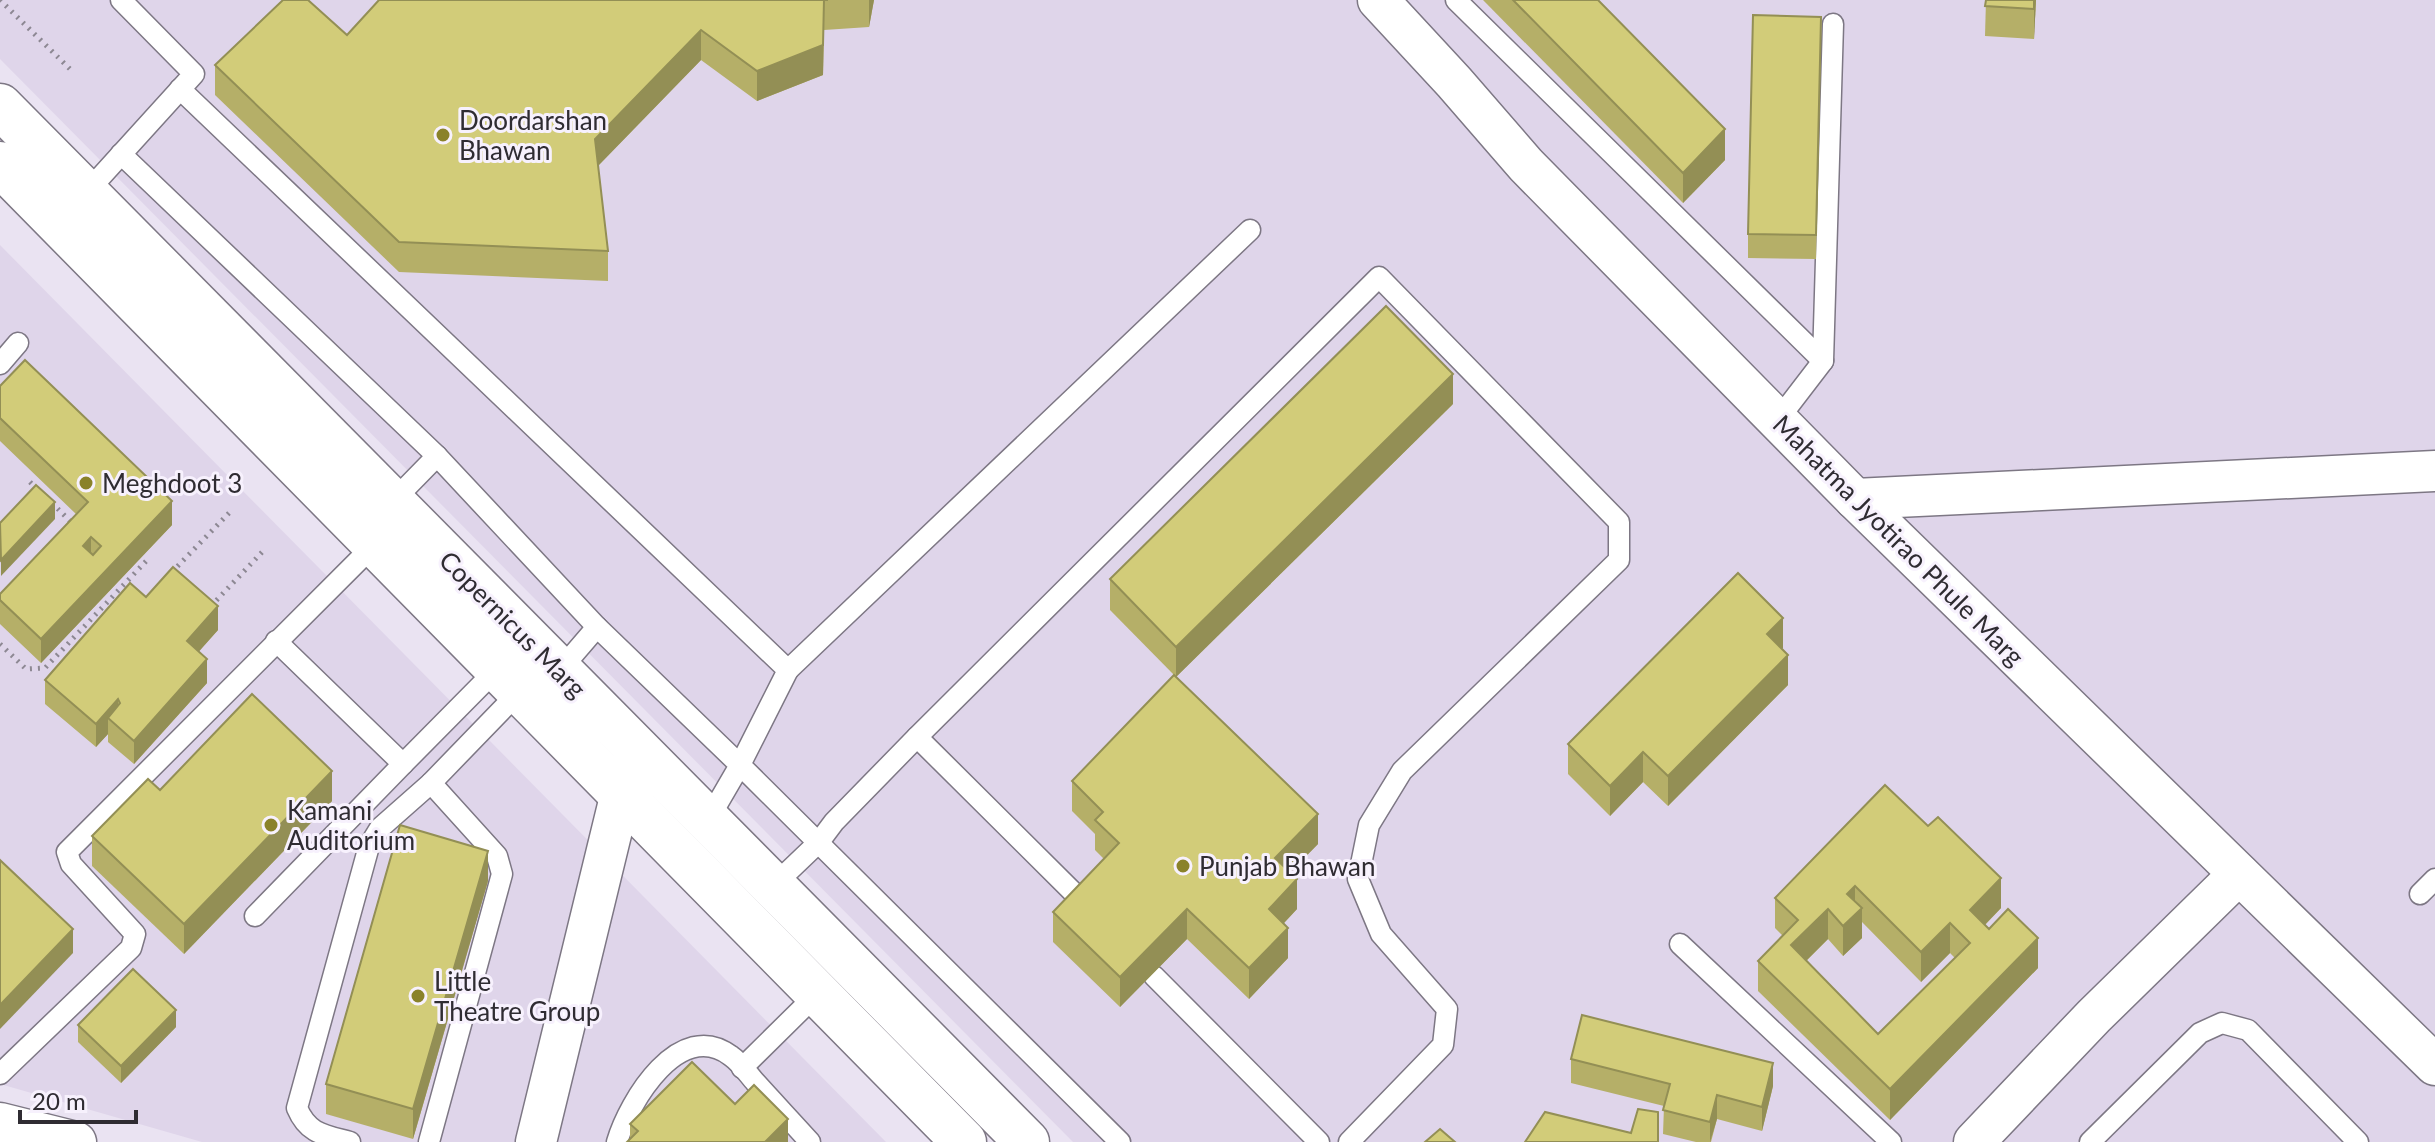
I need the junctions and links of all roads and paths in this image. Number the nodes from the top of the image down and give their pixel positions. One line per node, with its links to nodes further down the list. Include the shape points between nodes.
1 (0, 0): 6 (path)
2 (121, 0): 7 (lane, via 194,74)
3 (1378, 0): 16 (street, Mahatma Jyotirao Phule Marg, via 1526,165)
4 (1456, 0): 14 (lane)
5 (1833, 24): 14 (lane)
6 (73, 72)
7 (180, 89): 9 (lane); 35 (lane)
8 (0, 106): 11 (street, Copernicus Marg)
9 (121, 154): 11 (lane); 17 (lane)
10 (0, 164): 26 (street, Copernicus Marg)
11 (86, 193): 23 (street, Copernicus Marg)
12 (1250, 230): 35 (lane)
13 (18, 343): 15 (lane)
14 (1823, 361): 16 (lane)
15 (0, 364)
16 (1777, 421): 21 (street, Mahatma Jyotirao Phule Marg)
17 (437, 456): 23 (lane); 31 (lane)
18 (2435, 471): 21 (street)
19 (30, 482): 20 (path)
20 (40, 492)
21 (1855, 499): 45 (street, Mahatma Jyotirao Phule Marg)
22 (50, 502): 25 (path, via 71,522)
23 (392, 502): 34 (street, Copernicus Marg)
24 (230, 512): 29 (path)
25 (62, 531)
26 (375, 544): 32 (lane); 36 (street, Copernicus Marg)
27 (266, 548): 30 (path)
28 (150, 557): 33 (path, via 45,668 26,669)
29 (170, 575)
30 (201, 616)
31 (597, 627): 34 (lane); 40 (lane)
32 (276, 641): 39 (lane); 56 (lane, via 67,852 71,864 135,934 131,948)
33 (0, 644)
34 (560, 670): 38 (street, Copernicus Marg)
35 (788, 670): 40 (lane)
36 (509, 680): 39 (lane); 41 (lane); 42 (street, Copernicus Marg)
37 (917, 737): 44 (lane); 49 (lane); 68 (lane, via 1379,277 1619,522 1619,560 1402,771 1369,825 1358,879 1381,934 1447,1009 1443,1045)
38 (637, 748): 42 (street); 43 (street, Copernicus Marg)
39 (403, 764): 50 (lane)
40 (740, 765): 43 (lane); 44 (lane)
41 (431, 783): 59 (lane, via 380,828 369,846 297,1108 303,1124); 60 (lane, via 497,856 502,874)
42 (621, 793): 53 (street, Copernicus Marg); 61 (street)
43 (708, 820): 47 (street, Copernicus Marg)
44 (819, 842): 47 (lane); 66 (lane)
45 (2239, 874): 54 (street, Mahatma Jyotirao Phule Marg); 70 (street)
46 (2435, 879): 48 (lane)
47 (773, 886): 65 (street, Copernicus Marg)
48 (2420, 894)
49 (1081, 900)
50 (255, 916)
51 (1680, 944): 69 (lane)
52 (1154, 976): 67 (lane)
53 (818, 993): 55 (lane); 64 (street, Copernicus Marg)
54 (2435, 1065)
55 (742, 1068): 62 (lane, via 730,1055 708,1047 683,1050 639,1092); 63 (lane)
56 (0, 1074)
57 (0, 1123): 58 (street)
58 (76, 1142)
59 (350, 1142)
60 (429, 1142)
61 (536, 1142)
62 (617, 1142)
63 (810, 1142)
64 (964, 1142)
65 (1027, 1142)
66 (1120, 1142)
67 (1319, 1142)
68 (1349, 1142)
69 (1891, 1142)
70 (1974, 1142)
71 (2090, 1142): 72 (lane, via 2200,1033 2222,1023 2248,1030)
72 (2358, 1142)

